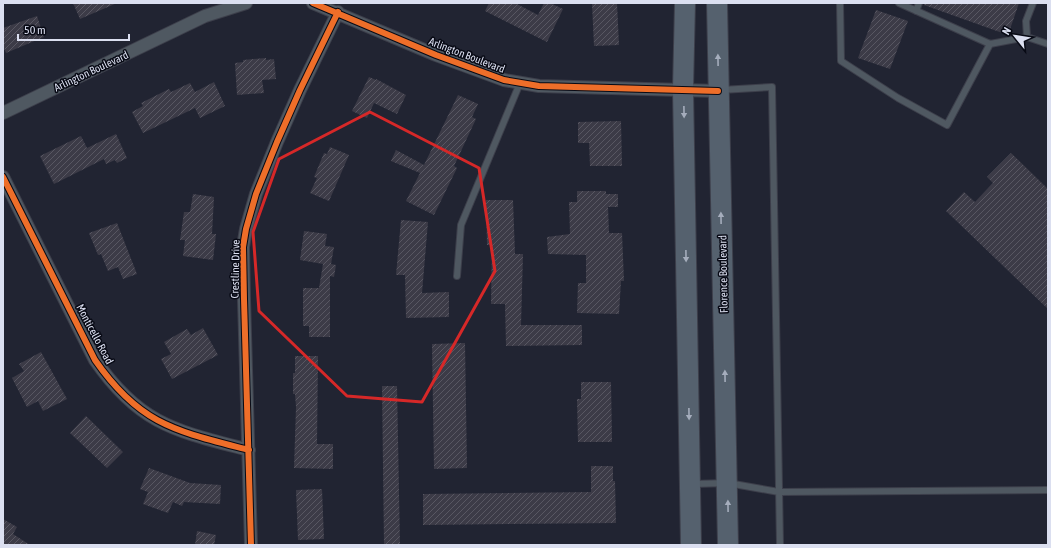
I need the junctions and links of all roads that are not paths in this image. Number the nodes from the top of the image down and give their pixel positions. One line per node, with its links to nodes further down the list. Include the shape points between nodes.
1 (246, 3): 17 (street, Arlington Boulevard, via 205,16)
2 (313, 3): 10 (street, Arlington Boulevard)
3 (685, 3): 15 (highway)
4 (717, 3): 16 (highway, Florence Boulevard, one-way to 4)
5 (840, 3): 12 (lane, via 841,61 898,98 947,125)
6 (899, 3): 9 (lane)
7 (919, 3): 9 (lane)
8 (1033, 3): 11 (lane, via 1026,20)
9 (916, 11): 12 (lane)
10 (338, 12): 14 (street, Arlington Boulevard, via 486,75); 20 (street, Crestline Drive, via 274,149 256,194 246,229 244,299)
11 (1027, 38): 12 (lane); 13 (lane)
12 (990, 44)
13 (1048, 44)
14 (520, 83): 15 (street, Arlington Boulevard, via 539,86); 19 (lane, via 461,225)
15 (683, 89): 16 (street, Arlington Boulevard); 22 (highway, one-way to 22)
16 (718, 90): 21 (highway, Florence Boulevard, one-way to 16); 24 (lane, via 772,87)
17 (3, 113)
18 (3, 177): 20 (street, Monticello Road, via 95,360 105,374 143,412 177,430)
19 (457, 276)
20 (249, 450): 25 (street, Crestline Drive)
21 (728, 483): 22 (lane); 24 (lane); 27 (highway, Florence Boulevard, one-way to 21)
22 (690, 484): 26 (highway)
23 (1048, 490): 24 (lane)
24 (779, 492): 28 (lane)
25 (251, 545)
26 (691, 545)
27 (728, 545)
28 (780, 545)

